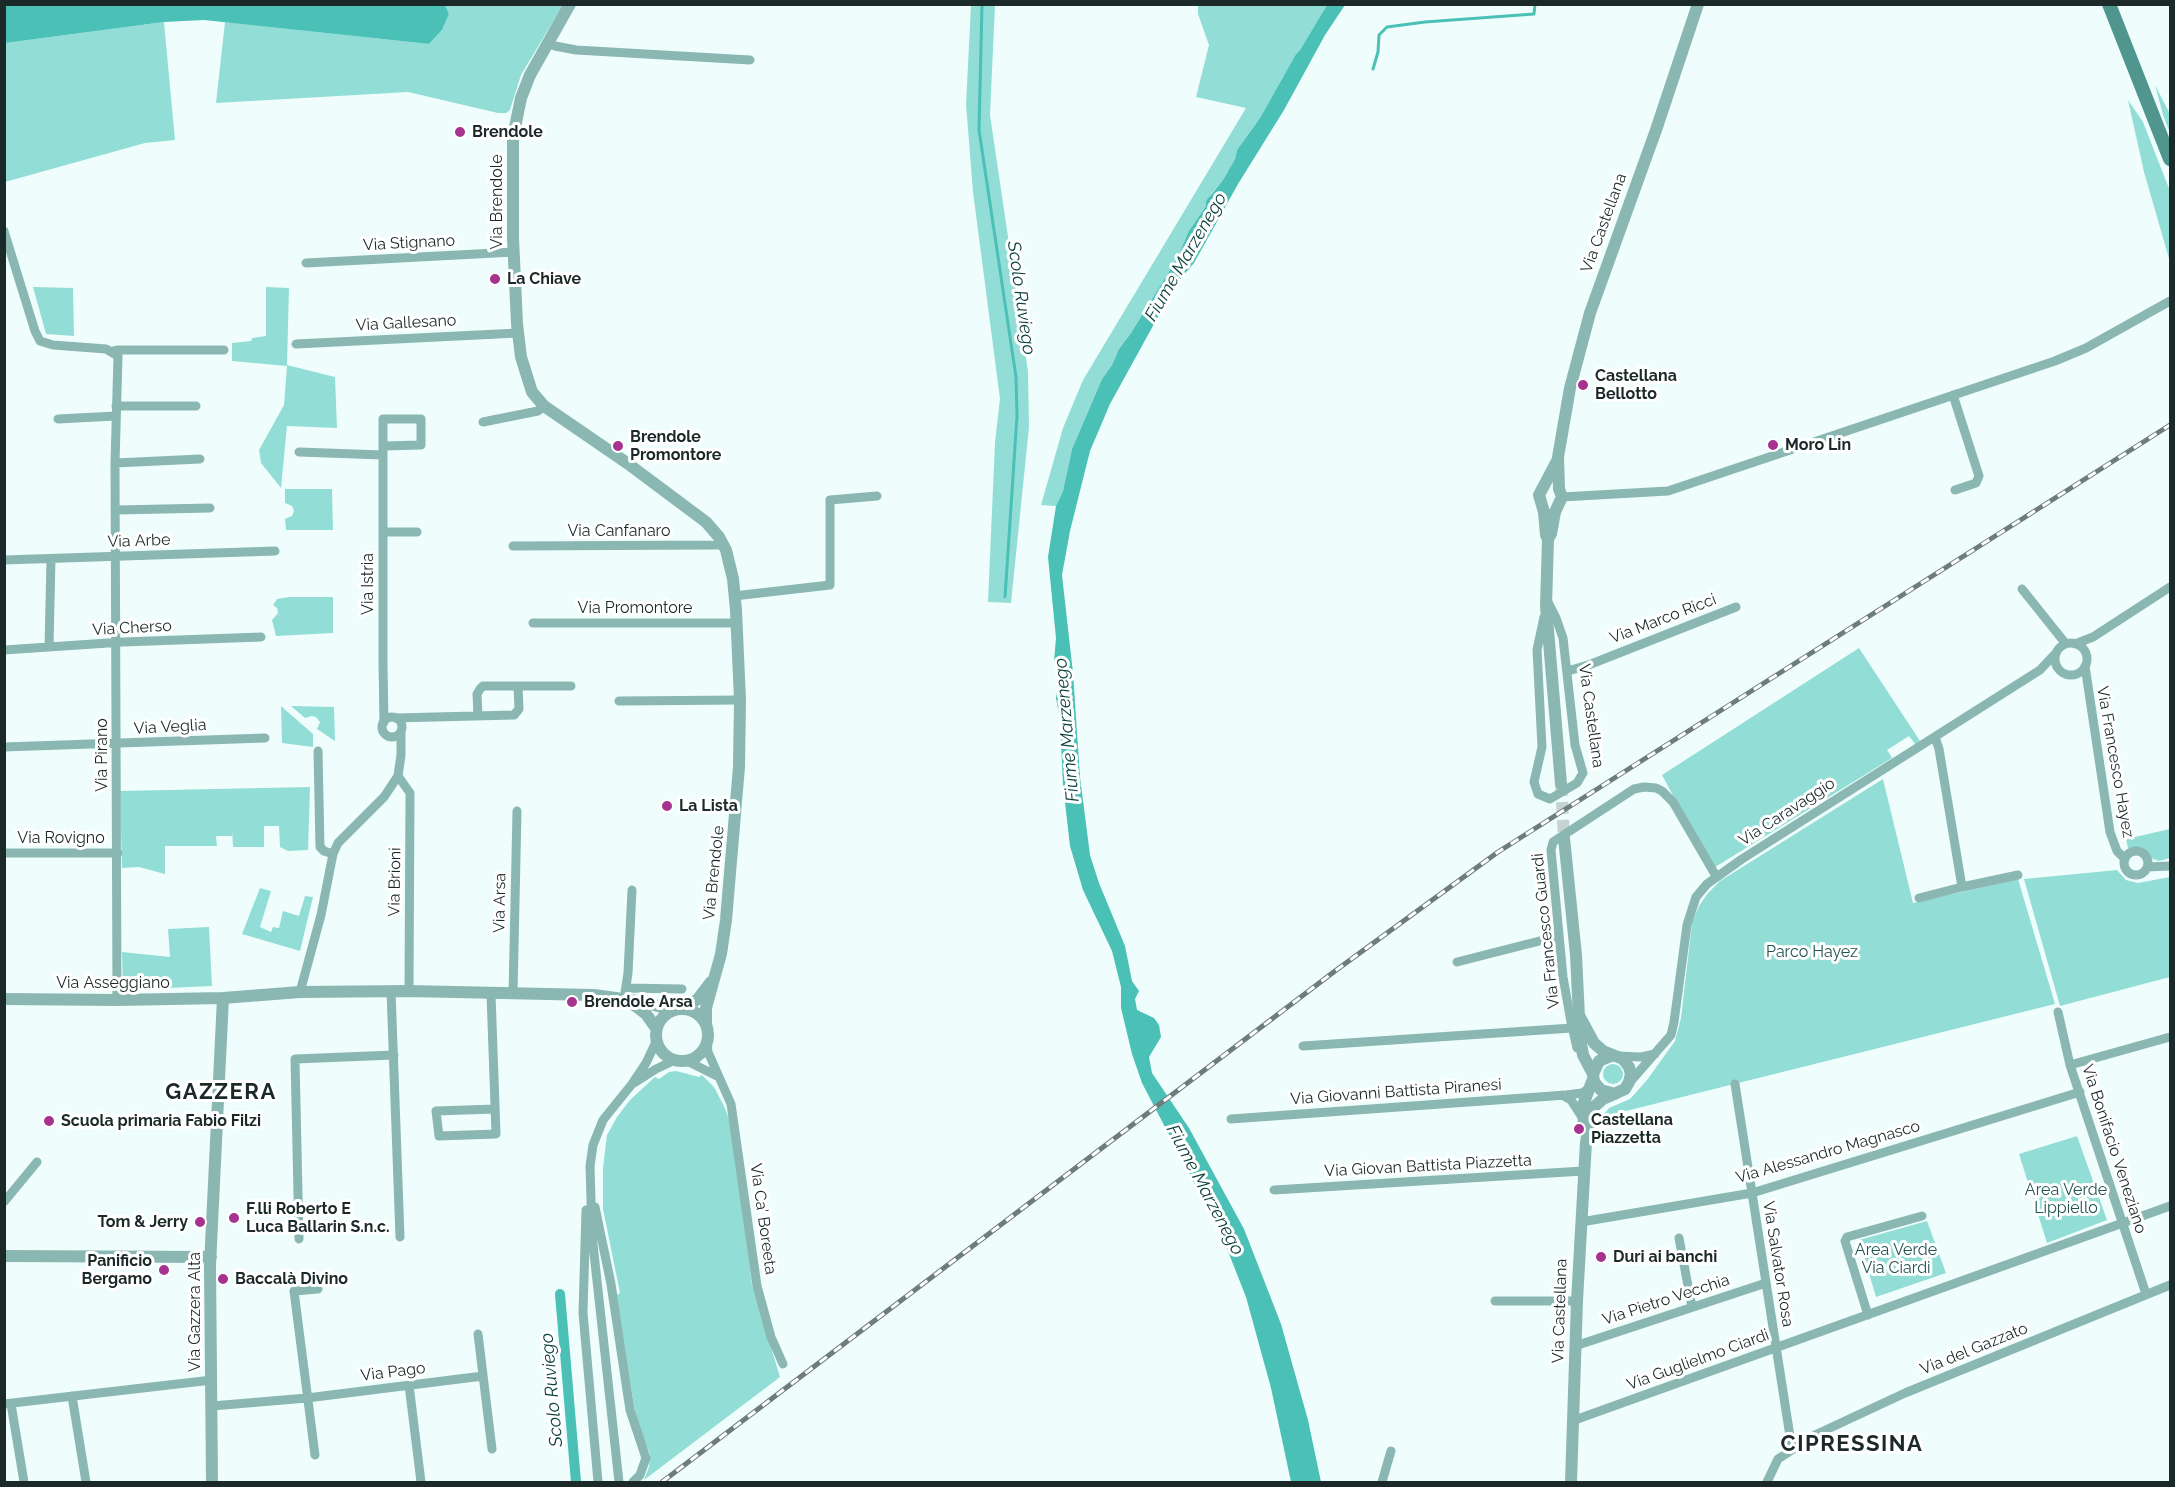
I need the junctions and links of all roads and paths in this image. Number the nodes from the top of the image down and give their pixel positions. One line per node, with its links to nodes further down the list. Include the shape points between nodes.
1 (570, 4): 4 (street, Via Brendole)
2 (1698, 4): 23 (street, Via Castellana, via 1594,302 1570,388)
3 (2109, 4): 6 (main road)
4 (547, 42): 5 (street, via 576,50); 8 (street, Via Brendole, via 521,98 515,127)
5 (750, 60)
6 (2170, 159)
7 (4, 231): 14 (street, via 40,340 52,345)
8 (514, 252): 9 (street, Via Stignano); 11 (street, Via Brendole)
9 (306, 263)
10 (2170, 301): 15 (street, via 2086,348)
11 (518, 333): 12 (street, Via Gallesano); 17 (street, Via Brendole, via 527,380)
12 (296, 344)
13 (224, 350): 14 (street)
14 (113, 351): 18 (street, Via Pirano, via 118,356)
15 (1953, 395): 27 (street, via 1979,476 1976,483); 29 (street, via 1668,491)
16 (196, 406): 18 (street)
17 (544, 406): 20 (street, via 538,411); 36 (street, Via Brendole, via 692,512)
18 (116, 411): 19 (street); 25 (street, Via Pirano)
19 (58, 419)
20 (483, 422)
21 (383, 451): 21 (street, Via Istria, via 383,419 421,419 421,445); 22 (street); 33 (street, Via Istria)
22 (299, 452)
23 (1558, 457): 26 (street, Via Castellana); 29 (street, Via Castellana)
24 (200, 459): 25 (street)
25 (116, 464): 32 (street, Via Pirano)
26 (1542, 489): 29 (street, via 1551,485); 30 (street, Via Castellana)
27 (1955, 490)
28 (878, 496): 44 (street, via 830,500 830,585)
29 (1560, 497): 30 (street, via 1549,507); 35 (street, Via Castellana)
30 (1541, 502): 35 (street, Via Castellana)
31 (210, 508): 32 (street)
32 (116, 510): 39 (street, Via Pirano)
33 (383, 532): 34 (street); 67 (street, Via Istria)
34 (417, 532)
35 (1548, 539): 45 (street, Via Castellana)
36 (723, 543): 37 (street, Via Canfanaro); 44 (street, Via Brendole)
37 (513, 546)
38 (275, 551): 39 (street, Via Arbe)
39 (117, 557): 40 (street, Via Arbe); 51 (street, Via Pirano)
40 (51, 559): 41 (street, Via Arbe); 53 (street)
41 (4, 560)
42 (2170, 587): 50 (street, Via Caravaggio)
43 (2022, 589): 52 (street)
44 (734, 596): 48 (street, Via Brendole)
45 (1546, 602): 59 (street, Via Castellana, via 1563,638); 59 (street, Via Castellana, via 1537,650 1543,740 1534,782 1538,794 1546,799 1573,786 1583,773 1575,745); 75 (street, Via Castellana)
46 (1736, 607): 59 (street, Via Marco Ricci)
47 (533, 623): 48 (street, Via Promontore)
48 (737, 623): 63 (street, Via Brendole)
49 (261, 637): 51 (street, Via Cherso)
50 (2093, 637): 52 (street, Via Caravaggio); 55 (street, Via Caravaggio)
51 (117, 643): 53 (street, Via Cherso); 71 (street, Via Pirano)
52 (2071, 644): 55 (street); 56 (street, Via Caravaggio)
53 (49, 647): 54 (street, Via Cherso)
54 (4, 650)
55 (2085, 652): 57 (street, Via Caravaggio)
56 (2055, 654): 58 (street); 60 (street, Via Caravaggio)
57 (2085, 666): 58 (street, Via Caravaggio, via 2072,675); 81 (street, Via Francesco Hayez, via 2110,832 2117,851)
58 (2058, 669): 60 (street, Via Caravaggio)
59 (1568, 670)
60 (2040, 670): 69 (street, Via Caravaggio)
61 (518, 686): 62 (street); 65 (street, via 481,688 477,694); 65 (street, via 519,709 515,714)
62 (571, 686)
63 (740, 700): 64 (street); 91 (street, Via Brendole, via 732,855 726,920)
64 (619, 701)
65 (478, 716): 66 (street)
66 (396, 718): 67 (street); 68 (street, via 401,722)
67 (384, 722): 68 (street, via 382,728 387,736 393,738)
68 (401, 732): 74 (street)
69 (1935, 736): 85 (street, Via Caravaggio); 86 (street)
70 (265, 738): 71 (street, Via Veglia)
71 (117, 745): 72 (street, Via Veglia); 79 (street, Via Pirano)
72 (4, 747)
73 (318, 751): 80 (street, via 320,844)
74 (398, 776): 80 (street, via 384,797 338,843); 94 (street, Via Brioni, via 410,794)
75 (1561, 784)
76 (516, 811): 97 (street, Via Arsa)
77 (1564, 838): 104 (street)
78 (4, 853): 79 (street, Via Rovigno)
79 (118, 853): 101 (street, Via Pirano)
80 (333, 854): 95 (street)
81 (2125, 859): 83 (street, via 2127,870 2133,874 2140,874); 83 (street, via 2140,852 2146,857)
82 (2170, 866): 83 (street)
83 (2147, 867)
84 (2018, 874): 86 (street)
85 (1716, 876): 89 (street, Via Francesco Guardi, via 1668,796 1656,788 1634,789 1553,842); 112 (street, Via Caravaggio, via 1693,904 1673,1028 1668,1040)
86 (1962, 887): 88 (street)
87 (632, 890): 98 (street)
88 (1919, 898)
89 (1559, 936): 90 (street); 107 (street, Via Francesco Guardi)
90 (1457, 962)
91 (715, 976): 102 (street, Via Brendole, via 698,999); 105 (street, Via Brendole, via 706,1008)
92 (682, 989): 98 (street)
93 (391, 991): 94 (street); 95 (street); 113 (street)
94 (408, 991): 96 (street)
95 (300, 992): 99 (street)
96 (491, 994): 97 (street); 126 (street)
97 (513, 994): 98 (street)
98 (626, 996): 102 (street); 106 (street)
99 (223, 998): 101 (street, Via Asseggiano); 144 (street, Via Gazzera Alta)
100 (4, 999): 101 (street, Via Asseggiano)
101 (117, 1000)
102 (678, 1009): 105 (street, via 698,1014); 106 (street, via 665,1014)
103 (2058, 1012): 117 (street, Via Bonifacio Veneziano)
104 (1580, 1017): 114 (street); 115 (street, via 1593,1043)
105 (706, 1025): 110 (street)
106 (656, 1028): 109 (street)
107 (1572, 1028): 111 (street, Via Francesco Guardi); 114 (street, Via Francesco Guardi)
108 (2170, 1037): 117 (street)
109 (656, 1042): 116 (street, via 661,1051); 120 (street)
110 (707, 1042): 116 (street, via 696,1057); 118 (street, Via Ca' Boreeta)
111 (1302, 1046)
112 (1654, 1054): 115 (street); 122 (street, Via Caravaggio)
113 (394, 1055): 140 (street); 142 (street, via 295,1059)
114 (1583, 1055): 119 (street)
115 (1614, 1056): 119 (street, via 1599,1061); 122 (street, via 1626,1063 1630,1071)
116 (681, 1060): 118 (street); 120 (street)
117 (2070, 1065): 123 (street, Via Bonifacio Veneziano)
118 (719, 1077): 156 (street, Via Ca' Boreeta, via 731,1104 757,1286)
119 (1592, 1080): 124 (street, via 1601,1090); 125 (street, Via Giovanni Battista Piranesi, via 1582,1093); 128 (street, Via Castellana, via 1583,1106)
120 (632, 1084): 132 (street, via 611,1108 597,1134)
121 (1735, 1084): 134 (street, Via Salvator Rosa)
122 (1627, 1086): 124 (street, Via Castellana)
123 (2080, 1092): 134 (street, Via Alessandro Magnasco); 139 (street, Via Bonifacio Veneziano)
124 (1616, 1094): 129 (street, Via Castellana, via 1595,1106)
125 (1562, 1095): 127 (street, Via Giovanni Battista Piranesi); 128 (street, via 1572,1101)
126 (495, 1108): 126 (street, via 496,1134 439,1136 436,1111)
127 (1232, 1119)
128 (1583, 1120): 129 (street, Via Castellana)
129 (1586, 1142): 131 (street, Via Castellana)
130 (37, 1162): 135 (street)
131 (1583, 1172): 133 (street, Via Giovan Battista Piazzetta); 138 (street, Via Castellana)
132 (589, 1187): 173 (street, via 583,1294); 174 (street); 175 (street, via 611,1284 630,1410 646,1458)
133 (1274, 1190)
134 (1752, 1193): 138 (street, Via Alessandro Magnasco); 145 (street, Via Salvator Rosa)
135 (4, 1202)
136 (2170, 1206): 139 (street, Via Guglielmo Ciardi)
137 (1922, 1216): 152 (street, via 1847,1237)
138 (1581, 1222): 150 (street, Via Castellana)
139 (2123, 1224): 148 (street, Via Bonifacio Veneziano); 152 (street, Via Guglielmo Ciardi)
140 (400, 1238)
141 (1679, 1238): 151 (street)
142 (299, 1239)
143 (4, 1256): 144 (street)
144 (211, 1257): 158 (street, Via Gazzera Alta)
145 (1766, 1283): 151 (street, Via Pietro Vecchia); 155 (street, Via Salvator Rosa)
146 (2170, 1285): 148 (street, Via del Gazzato)
147 (318, 1290): 161 (street, via 294,1291)
148 (2146, 1294): 166 (street, Via del Gazzato, via 1905,1393)
149 (1495, 1301): 150 (street)
150 (1576, 1301): 154 (street, Via Castellana)
151 (1692, 1307): 154 (street, Via Pietro Vecchia)
152 (1868, 1315): 155 (street, Via Guglielmo Ciardi)
153 (478, 1334): 157 (street)
154 (1575, 1346): 164 (street, Via Castellana)
155 (1776, 1348): 164 (street, Via Guglielmo Ciardi); 166 (street, Via Salvator Rosa)
156 (783, 1364)
157 (483, 1376): 159 (street, Via Pago); 165 (street)
158 (212, 1380): 160 (street); 163 (street, Via Gazzera Alta)
159 (409, 1385): 161 (street, Via Pago); 172 (street)
160 (72, 1396): 162 (street); 170 (street)
161 (307, 1398): 163 (street, Via Pago); 168 (street)
162 (8, 1404): 169 (street)
163 (212, 1406): 171 (street, Via Gazzera Alta)
164 (1572, 1421): 177 (street, Via Castellana)
165 (492, 1449)
166 (1792, 1449): 178 (street, Via del Gazzato, via 1778,1459)
167 (1390, 1451): 176 (street)
168 (315, 1455)
169 (24, 1482)
170 (86, 1482)
171 (212, 1482)
172 (422, 1482)
173 (598, 1482)
174 (619, 1482)
175 (633, 1482)
176 (1382, 1482)
177 (1571, 1482)
178 (1767, 1482)

